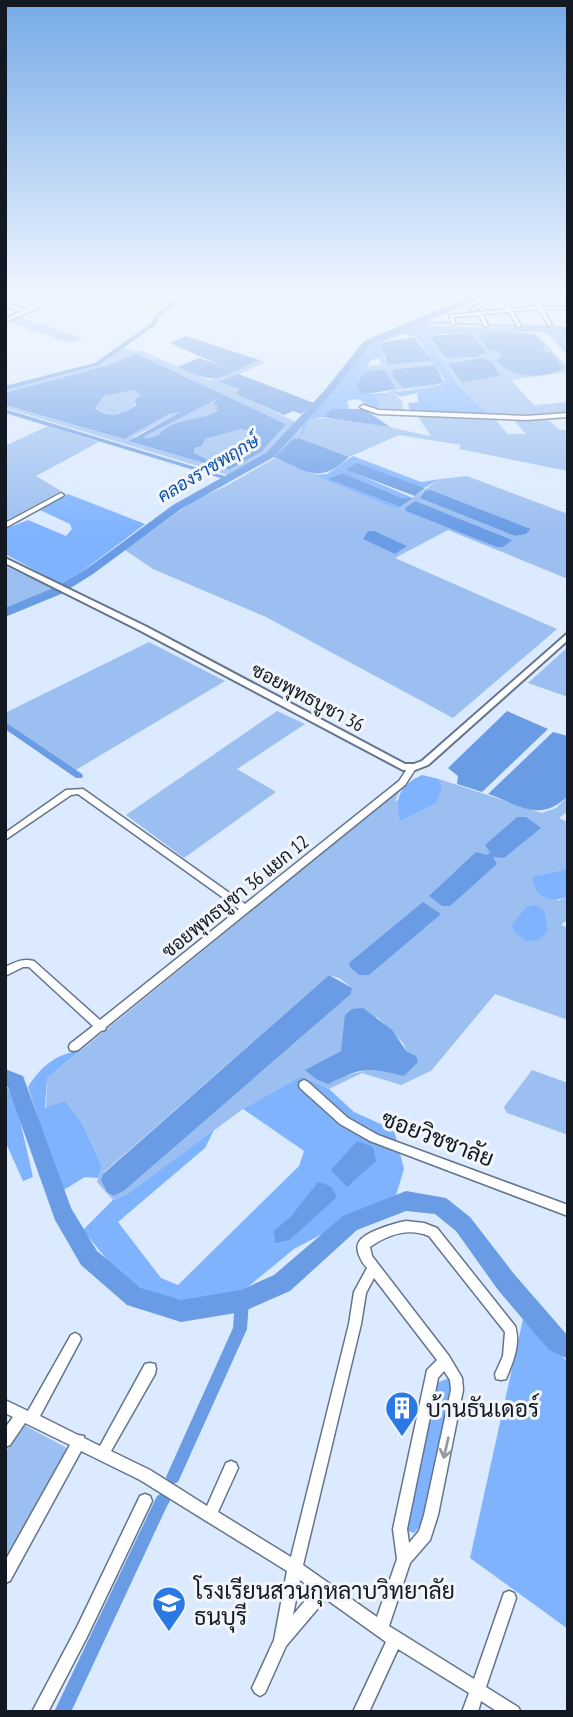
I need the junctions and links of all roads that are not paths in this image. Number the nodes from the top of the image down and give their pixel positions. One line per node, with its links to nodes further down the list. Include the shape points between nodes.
1 (363, 407): 2 (street, via 378,412 526,418)
2 (568, 415)
3 (61, 495): 4 (street)
4 (5, 526)
5 (5, 560): 7 (street, ซอยพุทธบูชา 36, via 385,759)
6 (568, 635): 7 (street, via 425,762)
7 (412, 768): 9 (street, ซอยพุทธบูชา 36 แยก 12, via 402,783)
8 (5, 836): 9 (street, via 69,792 80,791)
9 (246, 909): 11 (street, ซอยพุทธบูชา 36 แยก 12)
10 (5, 972): 11 (street, via 22,963 31,964)
11 (102, 1027): 12 (street, ซอยพุทธบูชา 36 แยก 12)
12 (74, 1047)
13 (304, 1085): 14 (street, ซอยวิชชาลัย, via 344,1121 374,1138)
14 (568, 1211)
15 (374, 1267): 17 (street); 19 (street, via 362,1248 373,1238 412,1225 433,1232 511,1330 509,1357); 29 (street, via 360,1292)
16 (75, 1339): 21 (street)
17 (445, 1360): 28 (street, via 432,1375 400,1529); 28 (street, one-way to 28, via 456,1378 457,1401 425,1535)
18 (150, 1369): 24 (street)
19 (501, 1374)
20 (5, 1406): 21 (street)
21 (27, 1417): 22 (street); 23 (street)
22 (5, 1440)
23 (79, 1441): 24 (street); 30 (street)
24 (103, 1453): 27 (street)
25 (231, 1468): 27 (street)
26 (145, 1501): 38 (street)
27 (210, 1515): 29 (street)
28 (404, 1559): 33 (street)
29 (295, 1568): 31 (street); 35 (street)
30 (5, 1576)
31 (325, 1588): 33 (street); 35 (street)
32 (509, 1598): 37 (street)
33 (381, 1627): 34 (street)
34 (394, 1639): 37 (street); 39 (street)
35 (281, 1641): 36 (street)
36 (260, 1688)
37 (479, 1692): 40 (street); 41 (street)
38 (40, 1712)
39 (361, 1712)
40 (470, 1712)
41 (513, 1712)

